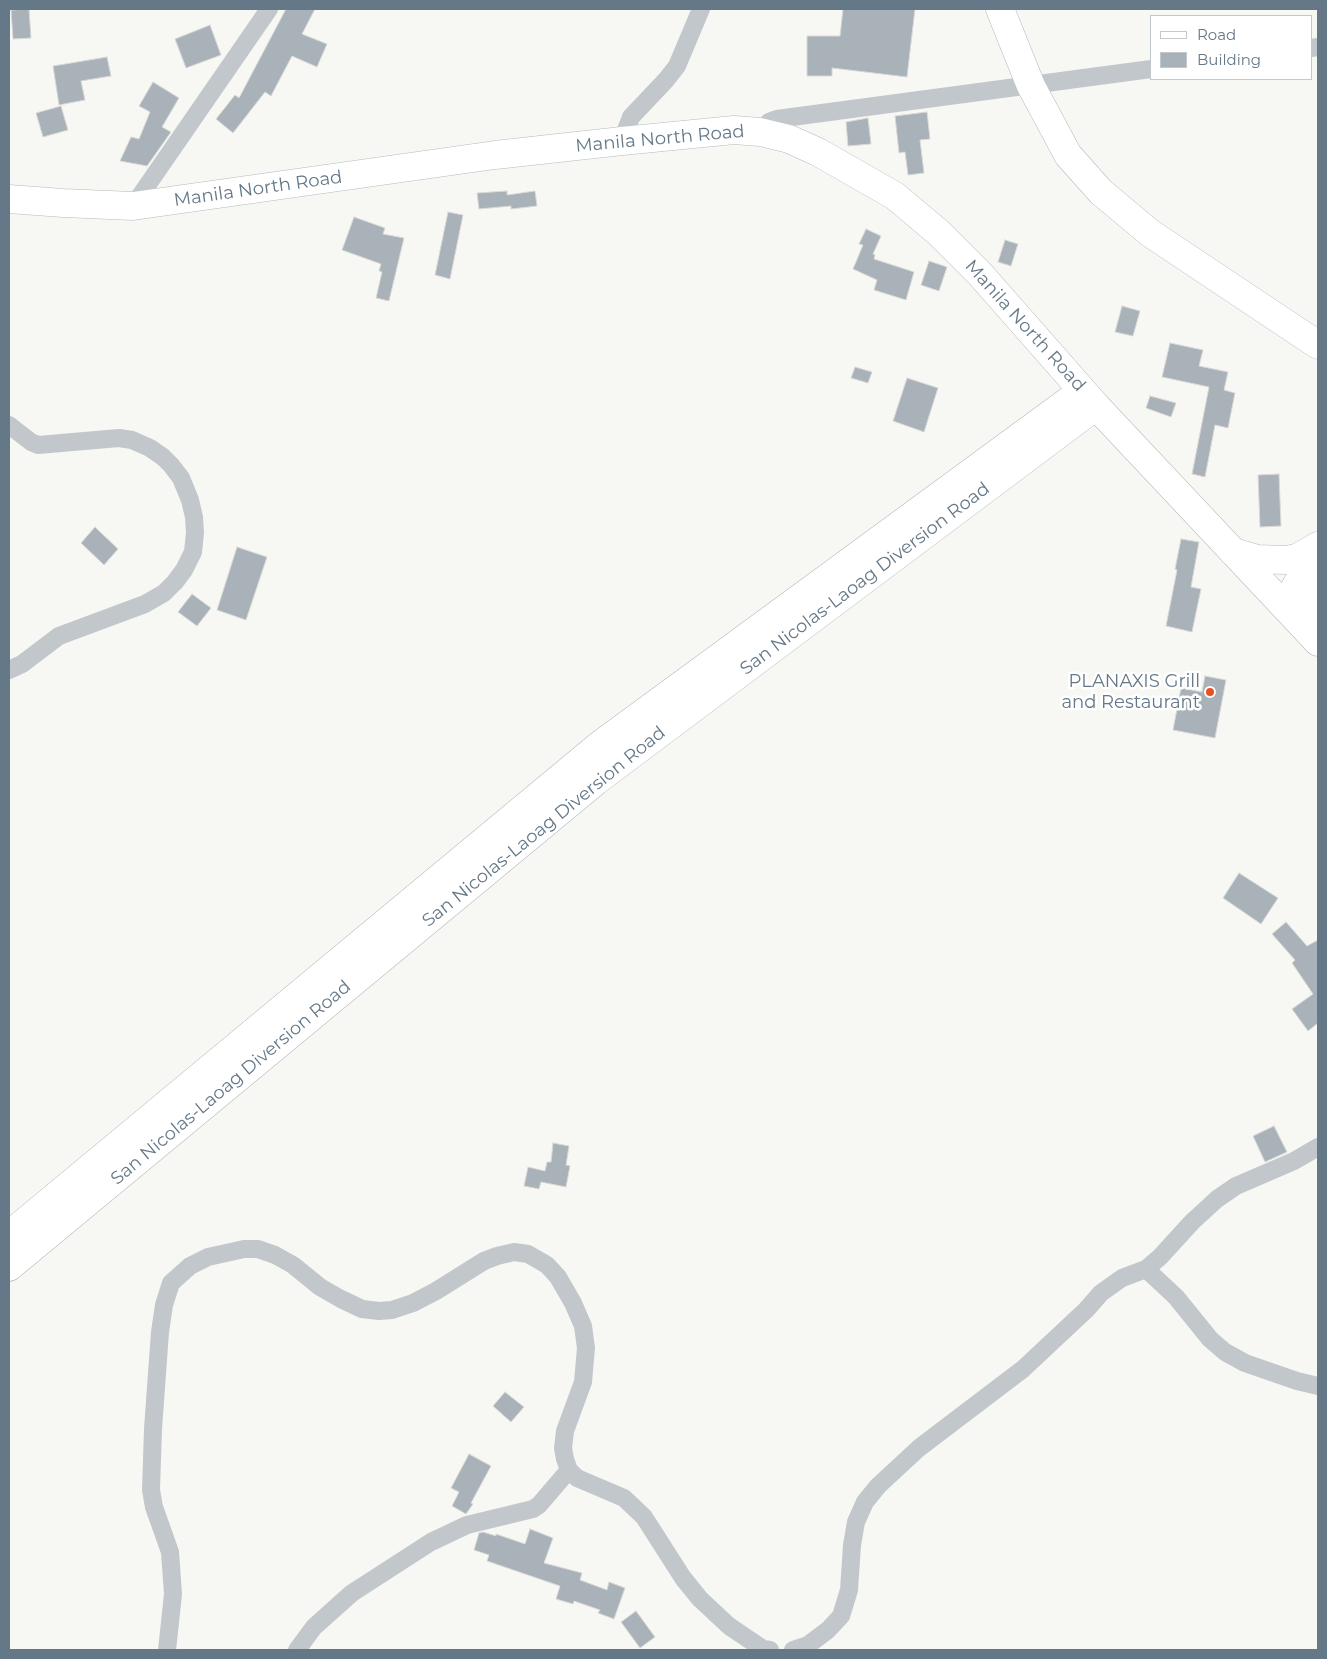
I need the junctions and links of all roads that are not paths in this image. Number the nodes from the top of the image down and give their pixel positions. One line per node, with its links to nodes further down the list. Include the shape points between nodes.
1 (269, 9): 9 (street)
2 (701, 9): 7 (street, via 676,66 631,117)
3 (1000, 9): 5 (main road)
4 (1150, 70): 5 (street)
5 (1031, 86): 6 (street, via 777,118); 10 (main road, via 1068,154 1101,192 1150,233)
6 (760, 132): 7 (main road, Manila North Road, via 734,130); 11 (main road, Manila North Road, via 788,139 818,152 894,196 980,274)
7 (622, 141): 9 (main road, Manila North Road)
8 (9, 199): 9 (main road, Manila North Road)
9 (133, 206)
10 (1318, 344)
11 (1089, 398): 14 (main road, Manila North Road); 20 (main road, San Nicolas-Laoag Diversion Road, via 601,744); 21 (main road, San Nicolas-Laoag Diversion Road, via 596,781)
12 (9, 425): 18 (street, via 38,445 119,438 150,448 181,478 190,500 195,534 184,570 164,593 145,604 59,636)
13 (1318, 547): 14 (main road, via 1286,560 1257,559); 15 (main road); 16 (main road, via 1313,611)
14 (1233, 552): 15 (main road, Manila North Road)
15 (1285, 606): 17 (main road, Manila North Road)
16 (1318, 638)
17 (1318, 642)
18 (9, 670)
19 (1318, 1147): 22 (street, via 1236,1186 1217,1199)
20 (9, 1235)
21 (9, 1267)
22 (1146, 1269): 23 (street, via 1176,1296 1210,1339 1225,1352 1245,1363); 28 (street, via 1122,1278 1101,1293 1024,1369 919,1448 878,1486 865,1502 856,1522 849,1590 841,1616 808,1645)
23 (1318, 1386)
24 (569, 1470): 25 (street, via 563,1448 565,1431 583,1382 586,1348 583,1326 558,1277 537,1258 514,1252 497,1256 413,1302 379,1311 362,1309 342,1299 320,1287 293,1265 258,1249 208,1257 190,1266 171,1284 160,1332 151,1490 170,1552 173,1594); 26 (street, via 533,1510 468,1525 431,1542 352,1593 314,1627); 27 (street, via 577,1478 624,1498 644,1517 700,1599 729,1626)
25 (167, 1650)
26 (297, 1650)
27 (770, 1650)
28 (793, 1650)

